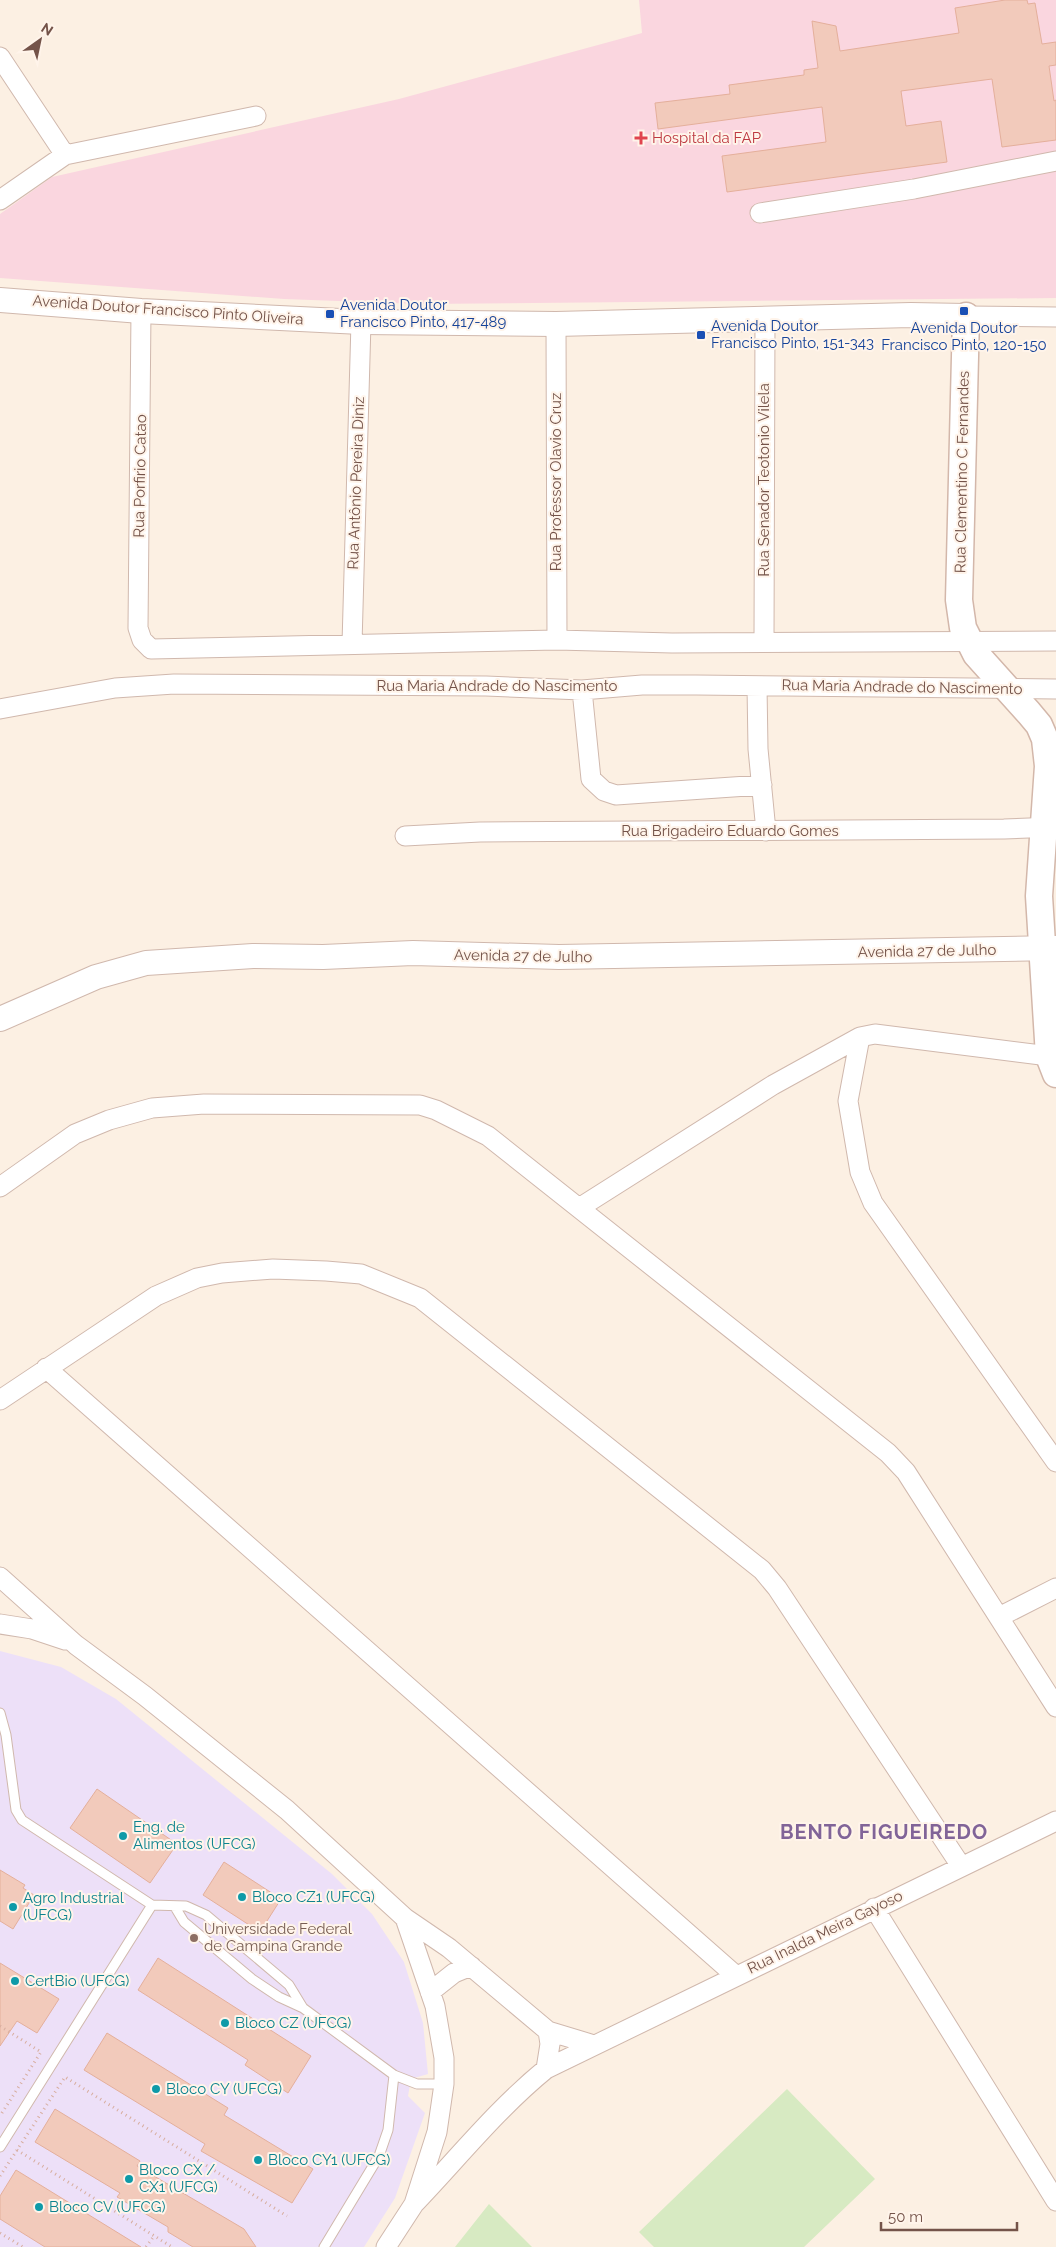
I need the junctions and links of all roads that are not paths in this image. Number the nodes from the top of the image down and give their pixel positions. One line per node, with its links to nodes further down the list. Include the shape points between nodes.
1 (0, 57): 3 (street)
2 (256, 116): 3 (street)
3 (65, 155): 5 (street)
4 (1056, 161): 6 (street, via 914,189)
5 (0, 200)
6 (760, 213)
7 (0, 300): 8 (street, Avenida Doutor Francisco Pinto Oliveira)
8 (141, 311): 12 (street, Avenida Doutor Francisco Pinto Oliveira); 18 (street, Rua Porfirio Catao, via 138,628 142,640 151,649)
9 (966, 316): 10 (street, Avenida Doutor Francisco Pinto Oliveira); 11 (street, Avenida Doutor Francisco Pinto Oliveira); 14 (main road, Rua Clementino C Fernandes, via 959,600)
10 (1056, 318)
11 (765, 319): 13 (street, Avenida Doutor Francisco Pinto Oliveira); 17 (street, Rua Senador Teotonio Vilela)
12 (360, 322): 13 (street, Avenida Doutor Francisco Pinto Oliveira); 18 (street, Rua Antônio Pereira Diniz)
13 (556, 324): 15 (street, Rua Professor Olavio Cruz)
14 (968, 639): 16 (street); 17 (street); 19 (main road)
15 (557, 640): 17 (street); 18 (street)
16 (1056, 641)
17 (764, 642)
18 (352, 644)
19 (999, 681): 20 (street, Rua Maria Andrade do Nascimento); 21 (street, Rua Maria Andrade do Nascimento); 25 (main road, via 1029,712 1045,740)
20 (757, 686): 22 (street, Rua Maria Andrade do Nascimento, via 642,685); 24 (street)
21 (1056, 689)
22 (582, 690): 23 (street, Rua Maria Andrade do Nascimento, via 486,686 174,684 115,688); 24 (street, via 591,779 604,791 616,795)
23 (0, 709)
24 (762, 786): 26 (street)
25 (1050, 828): 26 (street, Rua Brigadeiro Eduardo Gomes); 28 (main road, via 1039,896)
26 (766, 831): 27 (street, Rua Brigadeiro Eduardo Gomes, via 489,832)
27 (404, 836)
28 (1050, 948): 29 (street, Avenida 27 de Julho, via 559,958 413,953 253,956 155,963 96,977); 31 (main road)
29 (0, 1019)
30 (860, 1037): 31 (street, via 874,1034); 33 (street, via 773,1085); 36 (street, via 848,1102 860,1172 873,1203)
31 (1053, 1065)
32 (0, 1187): 33 (street, via 75,1134 152,1108 204,1104 420,1105 488,1136)
33 (579, 1208): 39 (street, via 888,1453 906,1472)
34 (46, 1368): 35 (street); 45 (street, via 156,1296 197,1278 274,1269 361,1274 420,1298 762,1570 783,1596); 51 (street)
35 (0, 1400)
36 (1056, 1462)
37 (0, 1577): 41 (street)
38 (1056, 1588): 39 (street)
39 (999, 1617): 42 (street)
40 (0, 1624): 41 (street, via 55,1635)
41 (76, 1645): 49 (street, via 287,1810)
42 (1056, 1707)
43 (0, 1712): 46 (lane, via 16,1810 22,1820)
44 (1055, 1824): 45 (street, Rua Inalda Meira Gayoso)
45 (961, 1866): 48 (street, Rua Inalda Meira Gayoso)
46 (152, 1905): 47 (lane); 60 (lane)
47 (174, 1907): 53 (lane, via 184,1922 233,1965 267,1990); 53 (lane, via 186,1906 206,1915 289,1985)
48 (874, 1908): 51 (street, Rua Inalda Meira Gayoso); 62 (street)
49 (405, 1918): 50 (street); 52 (street)
50 (471, 1966): 52 (street, via 454,1973); 54 (street)
51 (735, 1975): 55 (street, Rua Inalda Meira Gayoso)
52 (430, 1992): 58 (street, via 444,2058)
53 (303, 2008): 57 (lane)
54 (548, 2030): 55 (street); 56 (street, via 550,2044)
55 (594, 2045): 56 (street, Rua Inalda Meira Gayoso)
56 (546, 2068): 61 (street, Rua Inalda Meira Gayoso, via 496,2113)
57 (394, 2075): 58 (lane, via 417,2084); 64 (lane, via 388,2130 379,2156)
58 (444, 2084): 59 (street)
59 (437, 2132): 61 (street, via 443,2142); 63 (street)
60 (0, 2147)
61 (466, 2150): 63 (street, Rua Inalda Meira Gayoso)
62 (1056, 2201)
63 (414, 2204): 65 (street)
64 (324, 2247)
65 (386, 2247)

